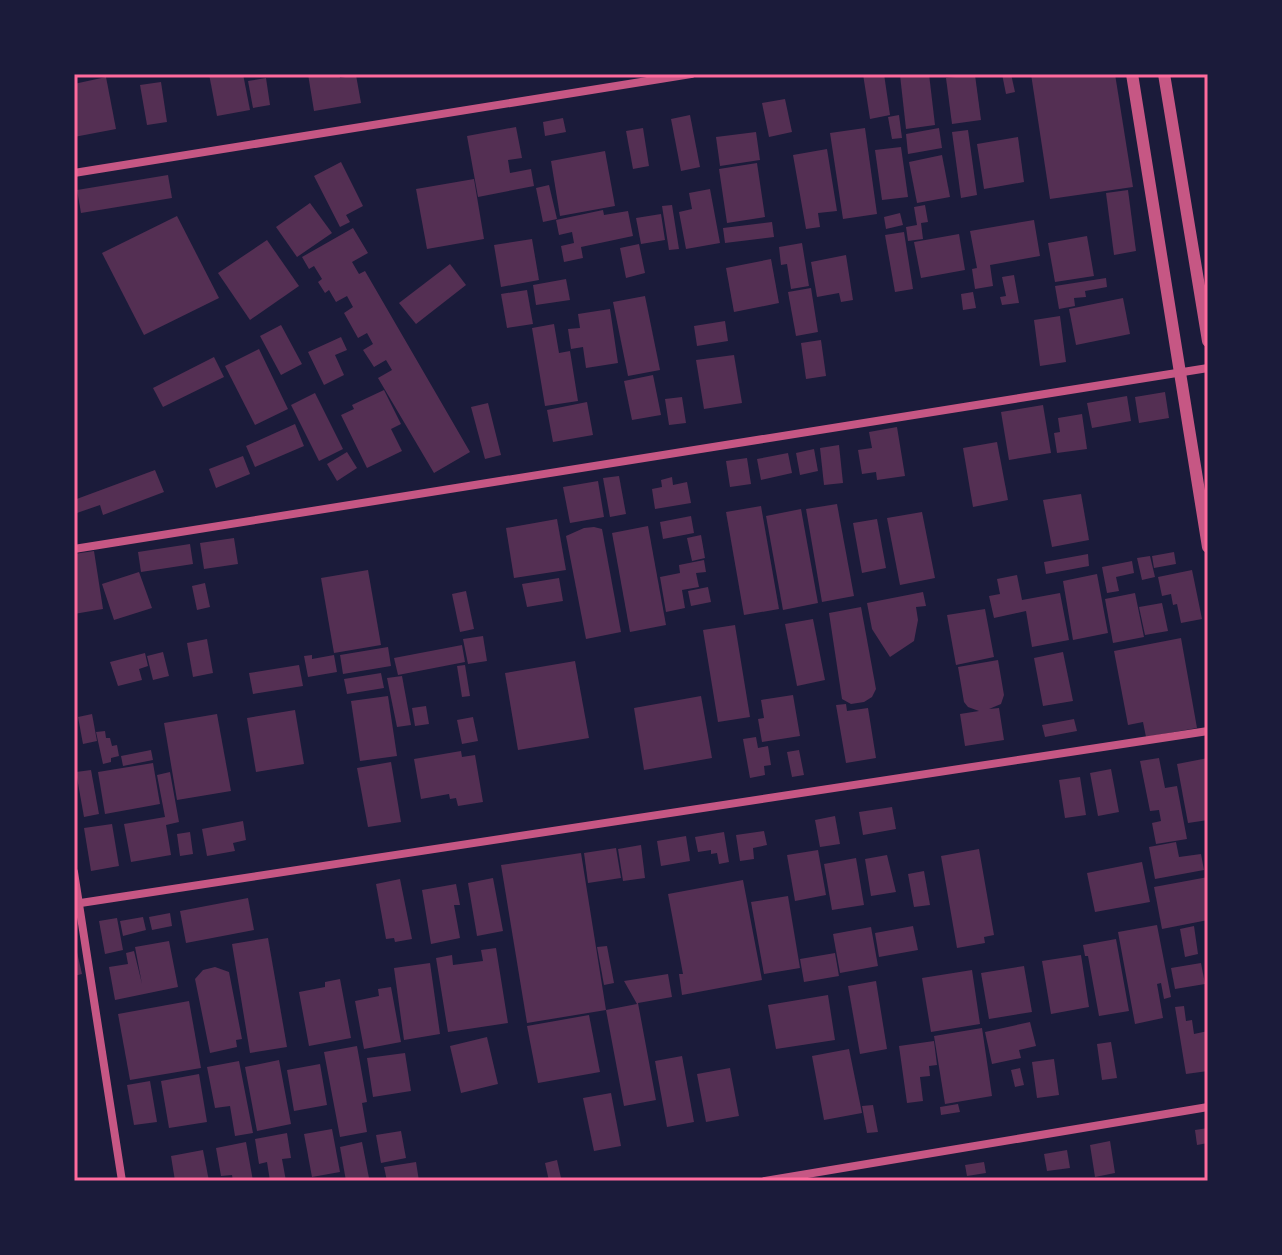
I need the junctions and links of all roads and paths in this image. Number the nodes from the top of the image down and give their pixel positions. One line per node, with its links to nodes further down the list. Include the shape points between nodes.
1 (691, 74): 4 (street)
2 (1132, 74): 7 (street)
3 (1164, 74): 5 (street)
4 (74, 173)
5 (1208, 341)
6 (1208, 368): 7 (street)
7 (1181, 372): 8 (street); 9 (street)
8 (1208, 547)
9 (74, 549)
10 (1208, 731): 12 (street)
11 (74, 872): 12 (street)
12 (76, 903): 14 (street)
13 (1208, 1107): 15 (street)
14 (122, 1181)
15 (765, 1181)

